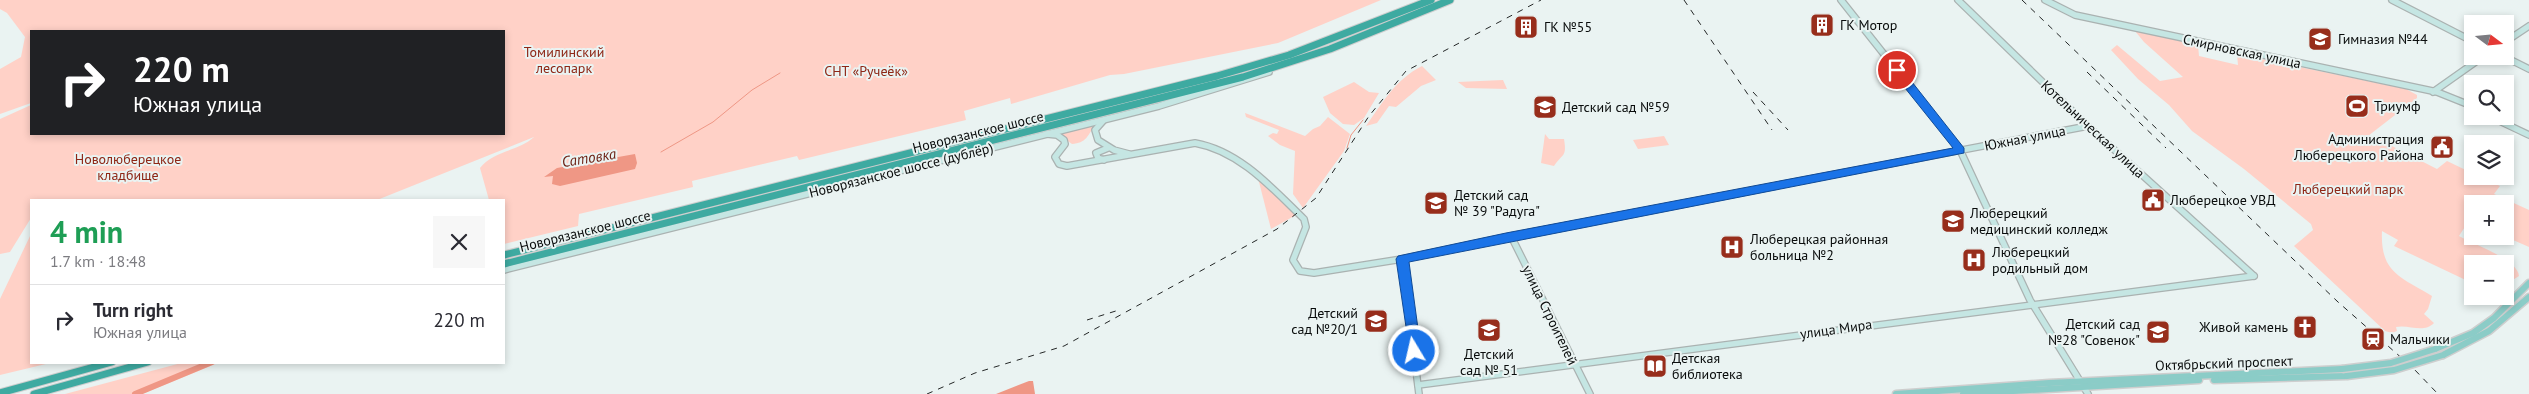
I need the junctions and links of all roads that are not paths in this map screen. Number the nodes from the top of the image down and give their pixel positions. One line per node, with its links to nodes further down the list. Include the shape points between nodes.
1 (1431, 0): 27 (highway, Новорязанское шоссе, via 1289,55 1217,76)
2 (1450, 0): 10 (highway, Новорязанское шоссе)
3 (1841, 0): 23 (street)
4 (1958, 0): 19 (street, Котельническая улица)
5 (2045, 0): 14 (street, Смирновская улица, via 2075,15)
6 (2392, 0): 9 (street)
7 (2529, 26): 8 (street)
8 (2514, 36)
9 (2464, 37)
10 (1296, 60): 16 (street, Новорязанское шоссе (дублёр), via 1248,79); 29 (highway, Новорязанское шоссе, via 1184,93)
11 (2514, 62): 13 (street)
12 (2471, 65): 14 (street)
13 (2529, 69)
14 (2436, 90): 15 (street, Смирновская улица)
15 (2464, 103)
16 (1105, 120): 20 (street, Новорязанское шоссе (дублёр)); 22 (street, via 1098,125 1095,136)
17 (2509, 125): 21 (street)
18 (2512, 125): 21 (street)
19 (2088, 126): 23 (street, Южная улица); 31 (street, Котельническая улица)
20 (1047, 134): 25 (street, via 1059,136 1065,144 1055,156 1057,161 1067,166); 30 (street, Новорязанское шоссе (дублёр))
21 (2529, 134)
22 (1112, 149): 24 (street); 25 (street, via 1114,156); 25 (street, via 1096,153 1098,158)
23 (1960, 150): 26 (street, Южная улица); 34 (street)
24 (1131, 155): 25 (street); 28 (street, Южная улица, via 1200,143 1255,171 1306,222 1293,260 1300,270 1314,273)
25 (1107, 160)
26 (1511, 236): 28 (street, Южная улица); 37 (street, улица Строителей)
27 (505, 255)
28 (1402, 259): 40 (street)
29 (505, 264)
30 (505, 270)
31 (2253, 275): 34 (street, улица Мира)
32 (2529, 284): 38 (main road, Октябрьский проспект, bridge, via 2472,333 2391,363)
33 (2529, 297): 38 (main road, Октябрьский проспект, bridge, via 2479,339 2443,355 2394,370)
34 (2032, 304): 37 (street, улица Мира); 39 (street)
35 (105, 364): 41 (highway)
36 (141, 364): 42 (highway)
37 (1574, 364): 40 (street, улица Мира); 44 (street, улица Строителей)
38 (2344, 373): 39 (main road, Октябрьский проспект)
39 (2082, 384): 45 (main road, Октябрьский проспект); 46 (main road, Октябрьский проспект); 47 (street)
40 (1418, 385): 43 (street)
41 (0, 394)
42 (34, 394)
43 (1419, 394)
44 (1590, 394)
45 (1896, 394)
46 (1963, 394)
47 (2088, 394)

